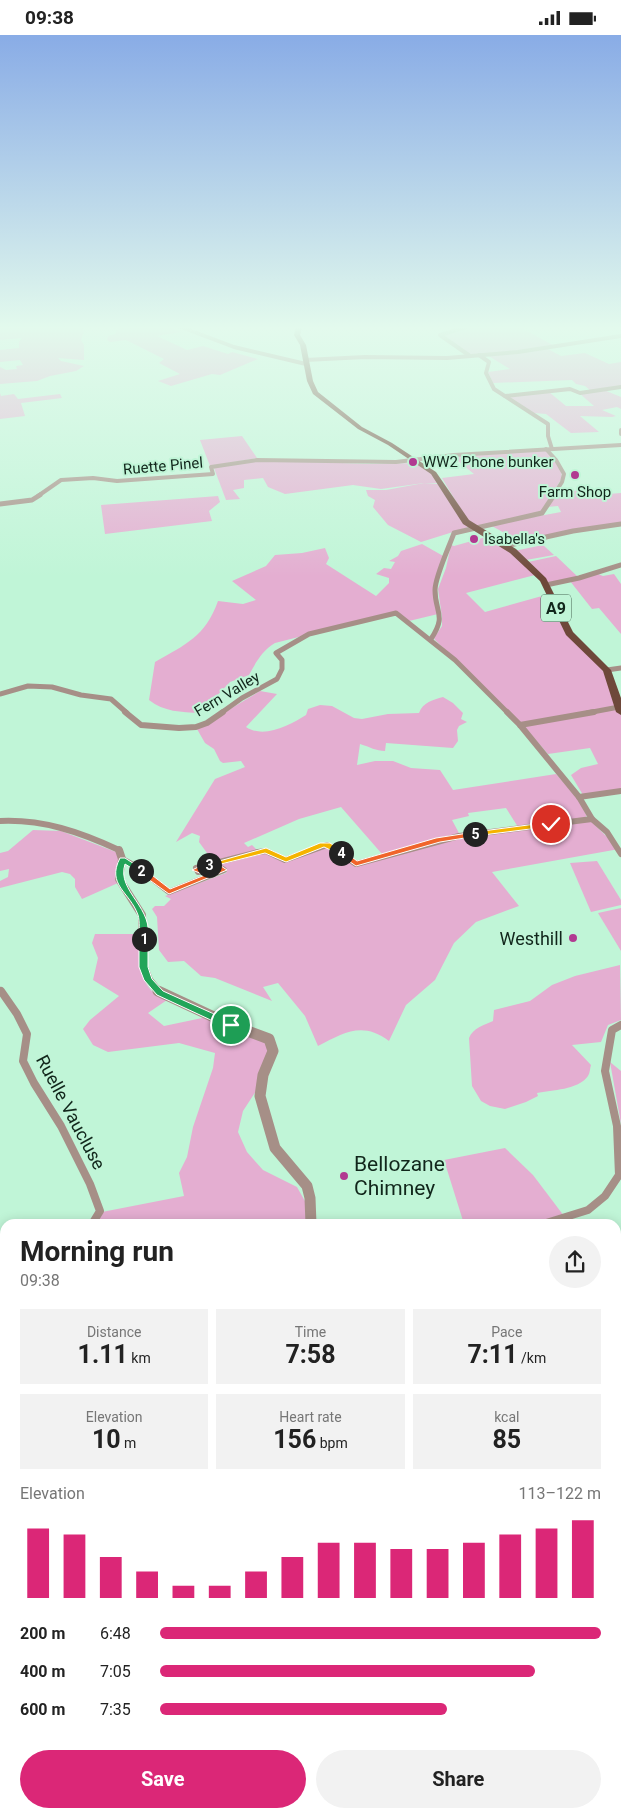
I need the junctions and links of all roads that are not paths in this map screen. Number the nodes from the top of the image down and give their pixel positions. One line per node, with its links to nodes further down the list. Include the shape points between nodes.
1 (337, 410): 8 (main road, A9, via 360,428)
2 (526, 410): 7 (street, via 548,425)
3 (621, 430): 4 (street)
4 (621, 434)
5 (621, 445): 7 (street)
6 (546, 449): 7 (street); 8 (street); 11 (street, via 564,474 542,513)
7 (552, 449)
8 (414, 459): 9 (street, Ruette Pinel, via 364,463 257,459 211,467 213,474 117,481 93,478 61,480 32,500); 11 (main road, A9, via 437,476 459,513)
9 (0, 504)
10 (621, 524): 12 (street)
11 (473, 527): 12 (main road, A9); 15 (street, via 454,533 451,541 435,589 440,618 439,627)
12 (505, 546): 14 (main road, A9, via 535,571)
13 (621, 565): 14 (street)
14 (546, 585): 17 (main road, A9, via 570,633)
15 (431, 639): 18 (street, Fern Valley, via 396,613 310,634 276,653 282,660 282,669 276,679 196,727 179,729 141,725 111,699 52,687 28,686); 20 (street)
16 (621, 668): 17 (street)
17 (607, 670): 19 (main road, A9)
18 (0, 695)
19 (620, 709): 20 (street)
20 (520, 725): 22 (street)
21 (621, 791): 22 (street)
22 (579, 797): 23 (street)
23 (592, 819): 25 (street, via 607,832); 26 (street, via 460,836 356,864 327,845 286,860 266,851 258,852 196,869 198,872 224,870 169,892)
24 (0, 821): 26 (street, via 34,820 82,834)
25 (621, 854)
26 (120, 855): 30 (street, via 119,879 142,915 144,967 148,980 160,993 269,1039 273,1046 260,1096 274,1148 307,1187)
27 (0, 990): 29 (street, Ruelle Vaucluse, via 28,1034 23,1061 90,1184 100,1211)
28 (621, 1025): 31 (street, via 612,1030 605,1071 617,1126 619,1175 605,1196 588,1210)
29 (95, 1219)
30 (311, 1219)
31 (559, 1219)

